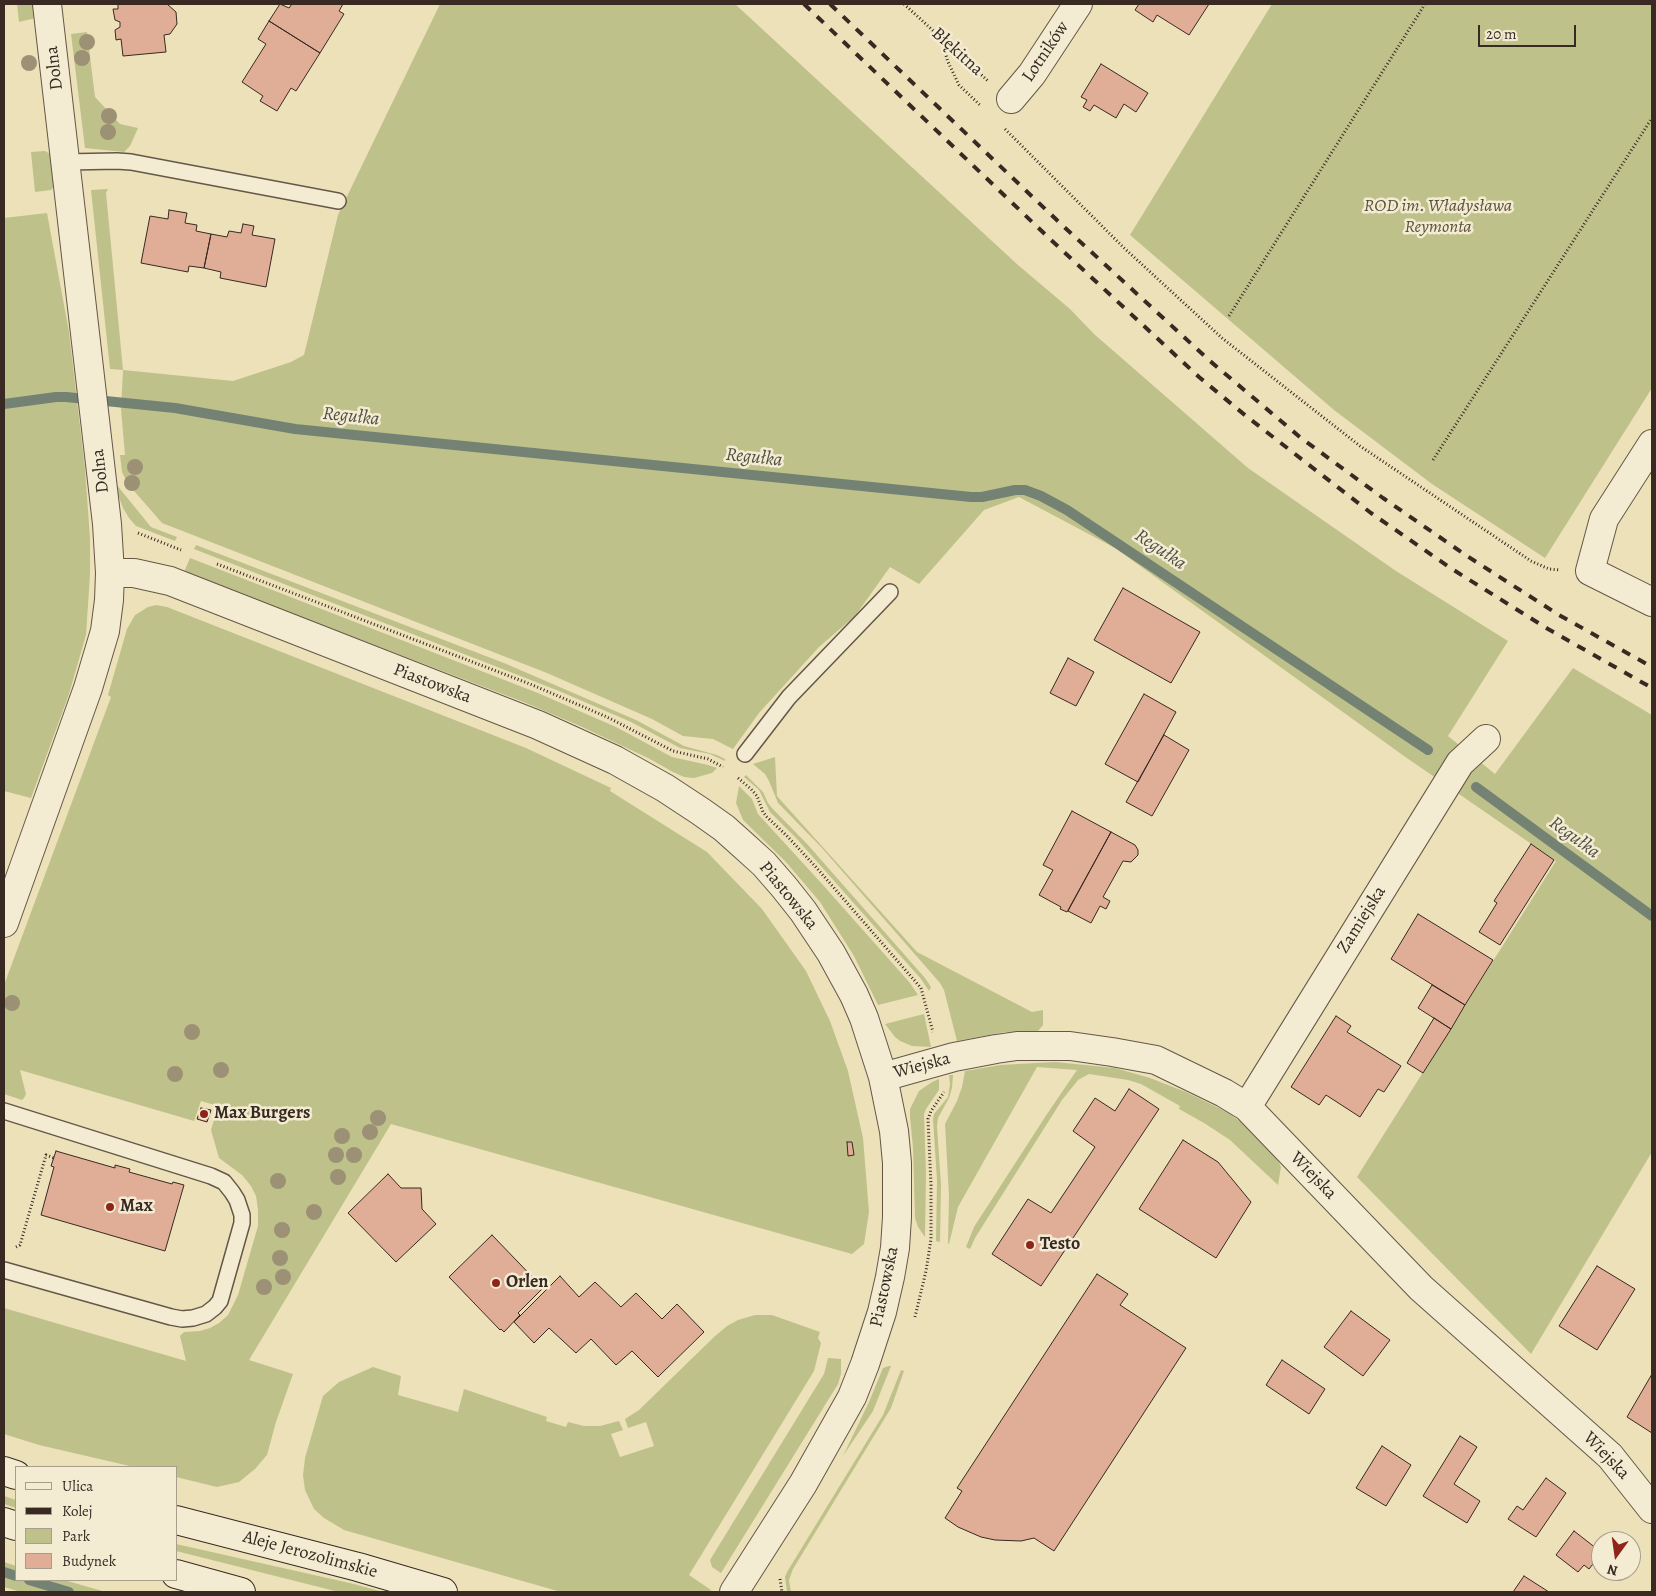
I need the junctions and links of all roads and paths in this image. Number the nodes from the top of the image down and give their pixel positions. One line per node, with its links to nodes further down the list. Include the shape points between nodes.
1 (47, 4): 10 (street, Dolna)
2 (904, 4): 5 (path, Błękitna)
3 (1078, 4): 6 (street, Lotników, via 1032,74)
4 (1425, 4): 12 (path)
5 (941, 39): 6 (path, Błękitna); 7 (path, via 960,85)
6 (1011, 99)
7 (984, 109)
8 (1652, 118): 14 (path)
9 (1003, 127): 15 (path, via 1123,247 1222,338 1360,446 1531,562 1549,569)
10 (65, 162): 11 (lane, via 131,162); 16 (street, Dolna)
11 (338, 201)
12 (1229, 316)
13 (1652, 444): 15 (street, via 1604,519)
14 (1433, 460)
15 (1590, 571): 18 (street)
16 (110, 573): 22 (street, Dolna, via 108,615 97,659); 24 (street, Piastowska, via 134,573 170,581 538,725 615,760 665,788 724,828 764,864 803,911 854,996)
17 (890, 592): 20 (lane, via 789,697)
18 (1652, 602)
19 (1486, 740): 25 (street, Zamiejska, via 1460,763)
20 (745, 754)
21 (742, 781): 23 (path, via 757,796 767,817 815,866 921,988)
22 (4, 922)
23 (934, 1037)
24 (883, 1077): 25 (street, Wiejska, via 996,1049 1070,1046 1156,1060); 35 (street, Piastowska, via 894,1131 897,1217 890,1277 880,1320 852,1397 840,1420)
25 (1247, 1107): 30 (street, Wiejska, via 1421,1288 1610,1456)
26 (4, 1111): 29 (lane, via 224,1182 241,1210 242,1224 220,1301 206,1314 193,1318 171,1317)
27 (54, 1158): 28 (path, via 46,1156 20,1245)
28 (12, 1249)
29 (4, 1270)
30 (1652, 1509)
31 (178, 1521): 34 (street, Aleje Jerozolimskie)
32 (184, 1580): 33 (street)
33 (241, 1592)
34 (443, 1592)
35 (734, 1592)

